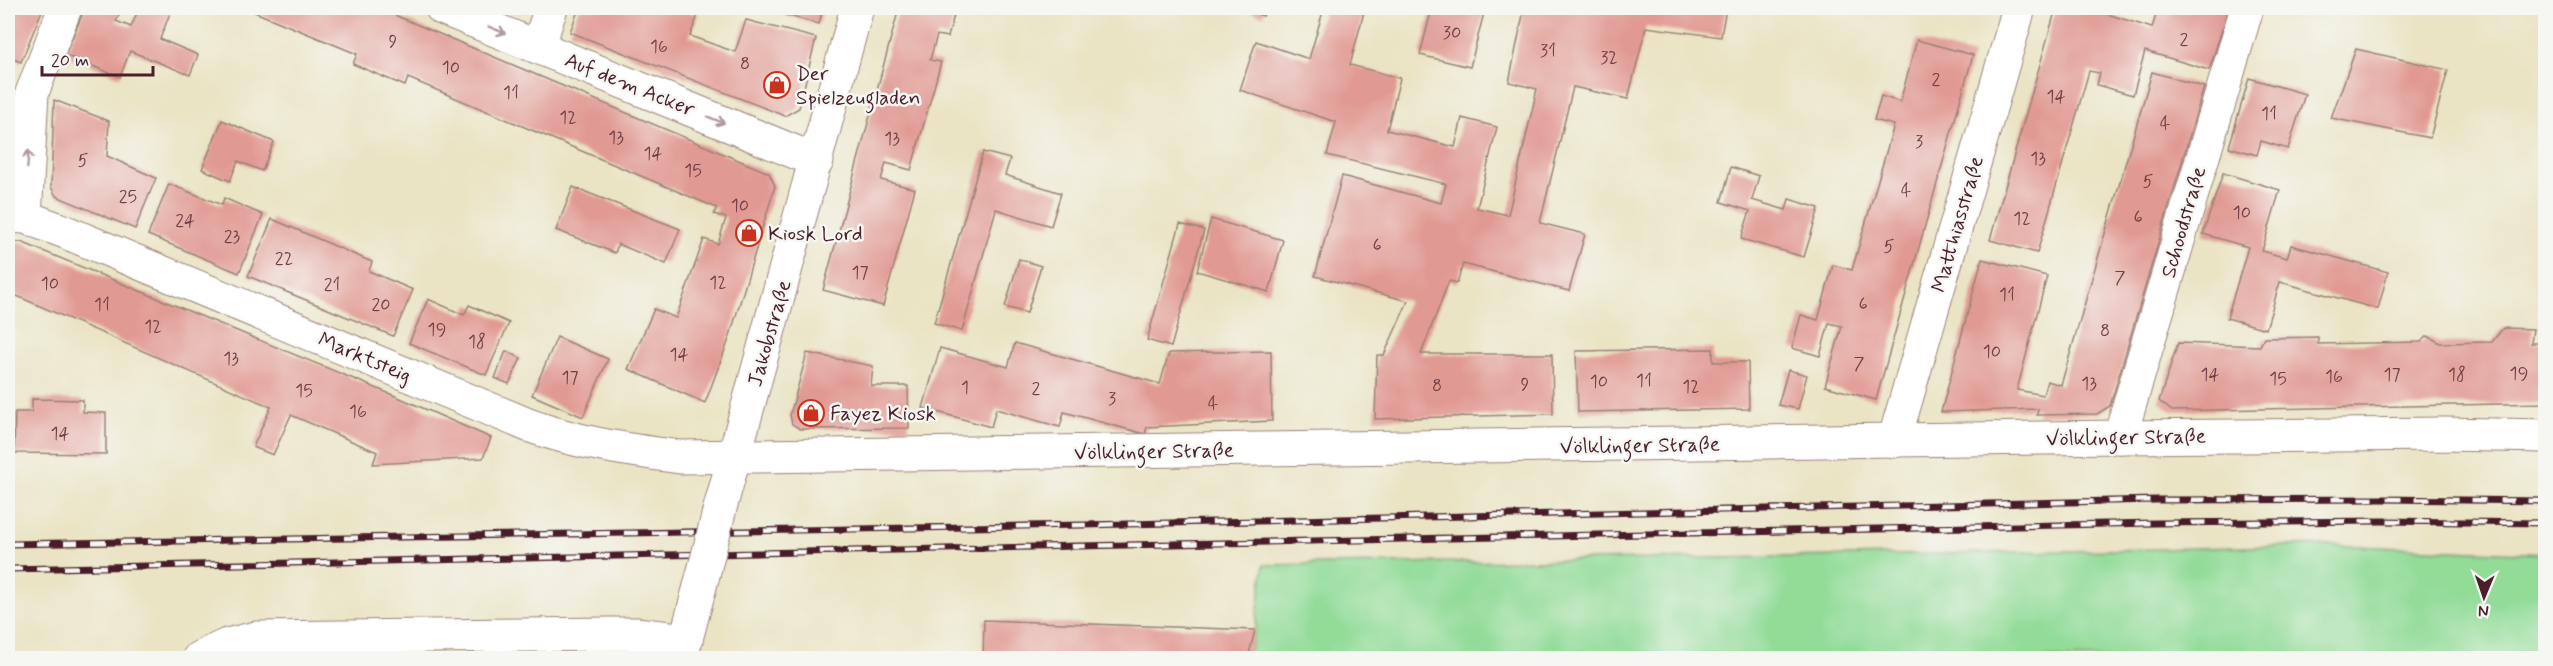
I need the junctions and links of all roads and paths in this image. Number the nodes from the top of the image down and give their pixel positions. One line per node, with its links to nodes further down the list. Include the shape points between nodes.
1 (65, 8): 9 (street, one-way to 1, via 32,93)
2 (442, 8): 7 (street, Auf dem Acker, one-way to 7)
3 (552, 8): 7 (street)
4 (857, 8): 8 (street, Jakobstraße)
5 (2019, 8): 12 (street, Matthiasstraße)
6 (2247, 8): 11 (street, Schoodstraße)
7 (538, 46): 8 (street, Auf dem Acker, one-way to 8)
8 (817, 161): 13 (street, Jakobstraße)
9 (16, 217): 13 (street, Marktsteig, via 63,231 553,434 629,450 680,456)
10 (2546, 436): 11 (street, Völklinger Straße)
11 (2120, 437): 12 (street, Völklinger Straße)
12 (1894, 441): 13 (street, Völklinger Straße)
13 (734, 456): 14 (street, Jakobstraße, bridge)
14 (684, 649): 15 (street, via 620,634 256,638)
15 (199, 658)

